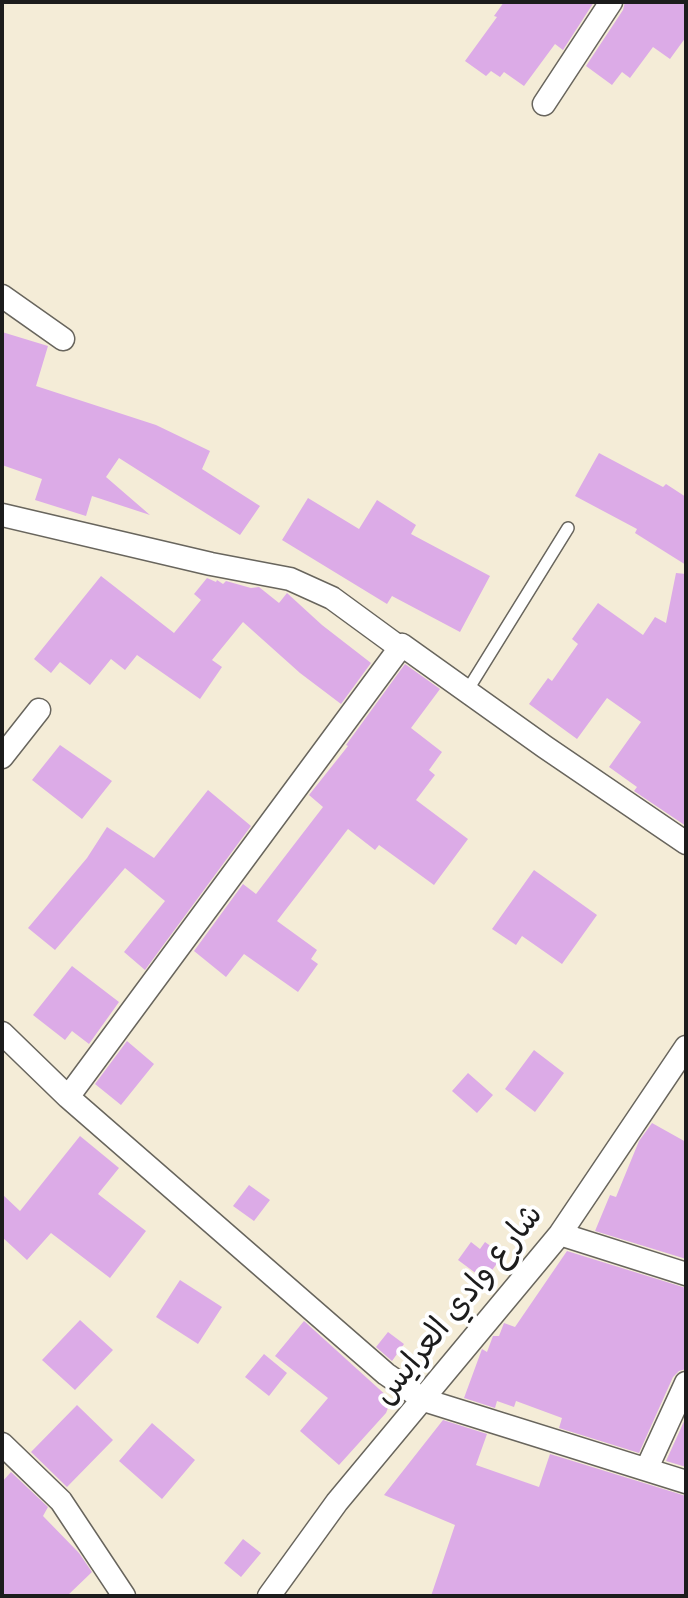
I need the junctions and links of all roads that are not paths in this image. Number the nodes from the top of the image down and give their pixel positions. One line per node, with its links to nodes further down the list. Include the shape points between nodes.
1 (611, 2): 2 (street)
2 (544, 104)
3 (2, 296): 4 (street)
4 (63, 339)
5 (2, 515): 7 (street, via 290,579 332,598)
6 (568, 528): 8 (lane)
7 (402, 645): 8 (street); 14 (street)
8 (467, 691): 11 (street)
9 (39, 710): 10 (street)
10 (2, 757)
11 (686, 843)
12 (2, 1033): 14 (street)
13 (686, 1047): 15 (street, شارع وادي العرايس)
14 (68, 1097): 18 (street, via 386,1374)
15 (560, 1234): 16 (street); 18 (street, شارع وادي العرايس)
16 (686, 1274)
17 (686, 1383): 20 (street)
18 (424, 1400): 20 (street); 23 (street, شارع وادي العرايس, via 337,1502)
19 (2, 1444): 22 (street, via 61,1501)
20 (647, 1468): 21 (street)
21 (686, 1482)
22 (124, 1596)
23 (269, 1596)

